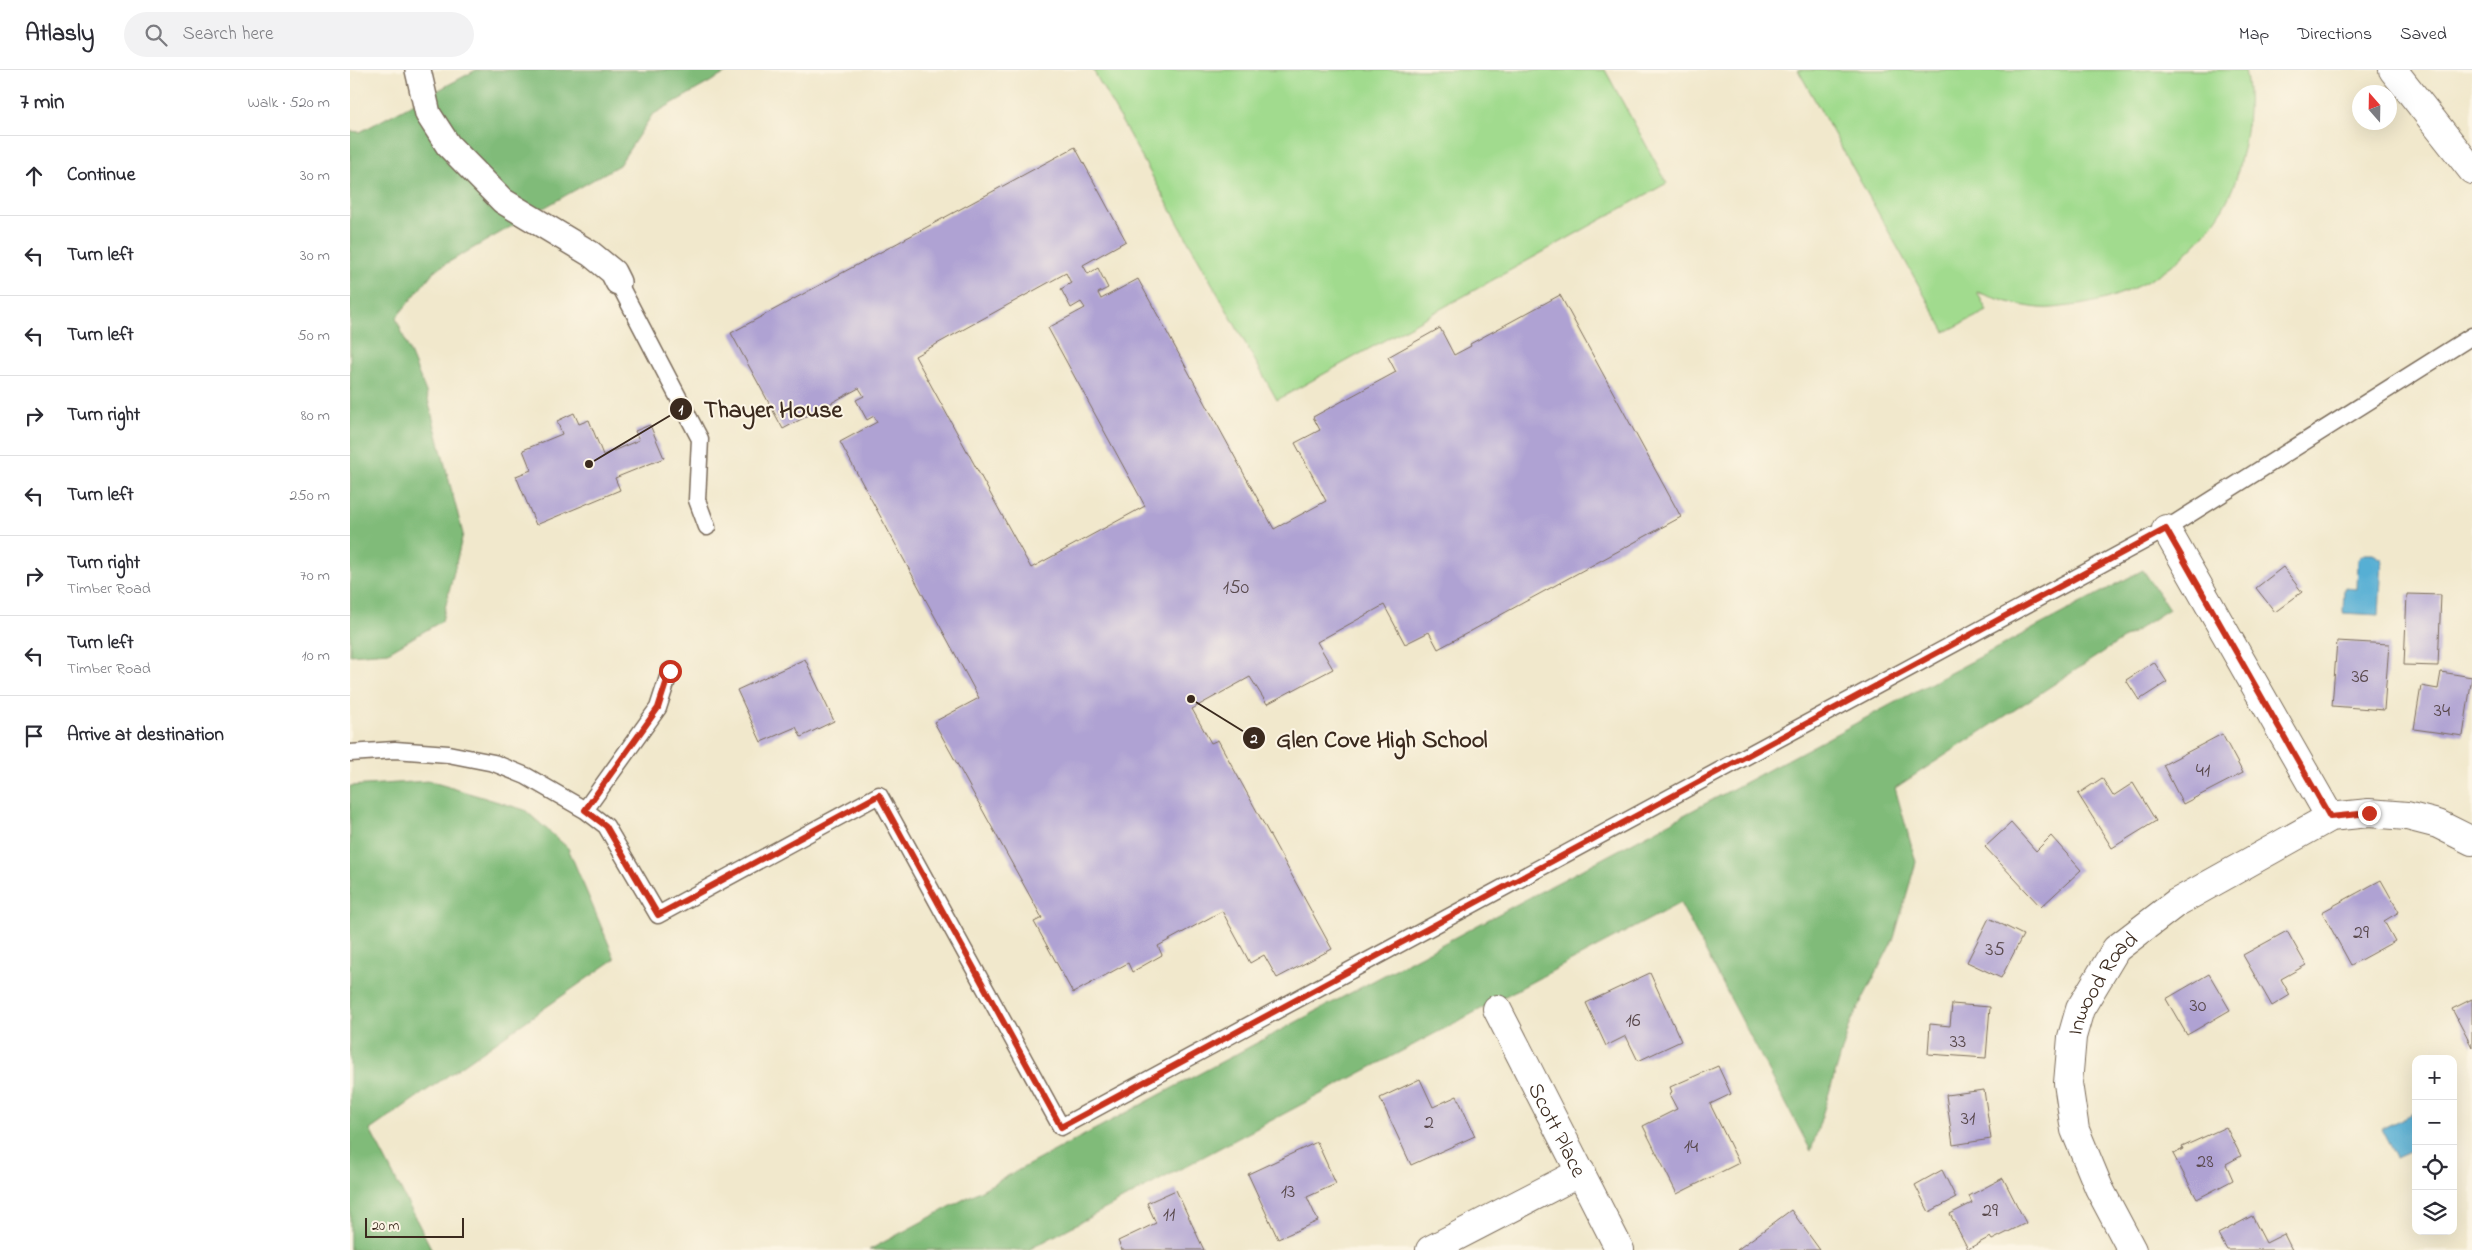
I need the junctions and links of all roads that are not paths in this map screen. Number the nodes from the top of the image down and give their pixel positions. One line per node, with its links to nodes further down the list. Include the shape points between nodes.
1 (418, 70): 4 (street, via 428,114 448,145 503,200 591,254 613,272)
2 (2402, 73): 3 (street)
3 (2472, 170)
4 (618, 282): 6 (lane, via 700,439 697,500)
5 (2472, 336): 7 (lane)
6 (707, 528)
7 (2166, 529): 10 (lane, via 1061,1127 879,795 658,915 606,826); 11 (street)
8 (670, 671): 10 (lane, via 658,708)
9 (350, 753): 10 (lane, via 395,750 448,754 494,763 526,776)
10 (585, 810)
11 (2330, 817): 12 (street, via 2369,813 2407,816 2438,824); 17 (street, Inwood Road, via 2176,903 2116,949 2080,1009 2072,1037 2068,1083 2075,1130 2099,1188)
12 (2472, 841)
13 (1498, 1009): 14 (street, Scott Place)
14 (1581, 1172): 15 (street); 16 (street, Scott Place)
15 (1430, 1250)
16 (1620, 1250)
17 (2132, 1250)

